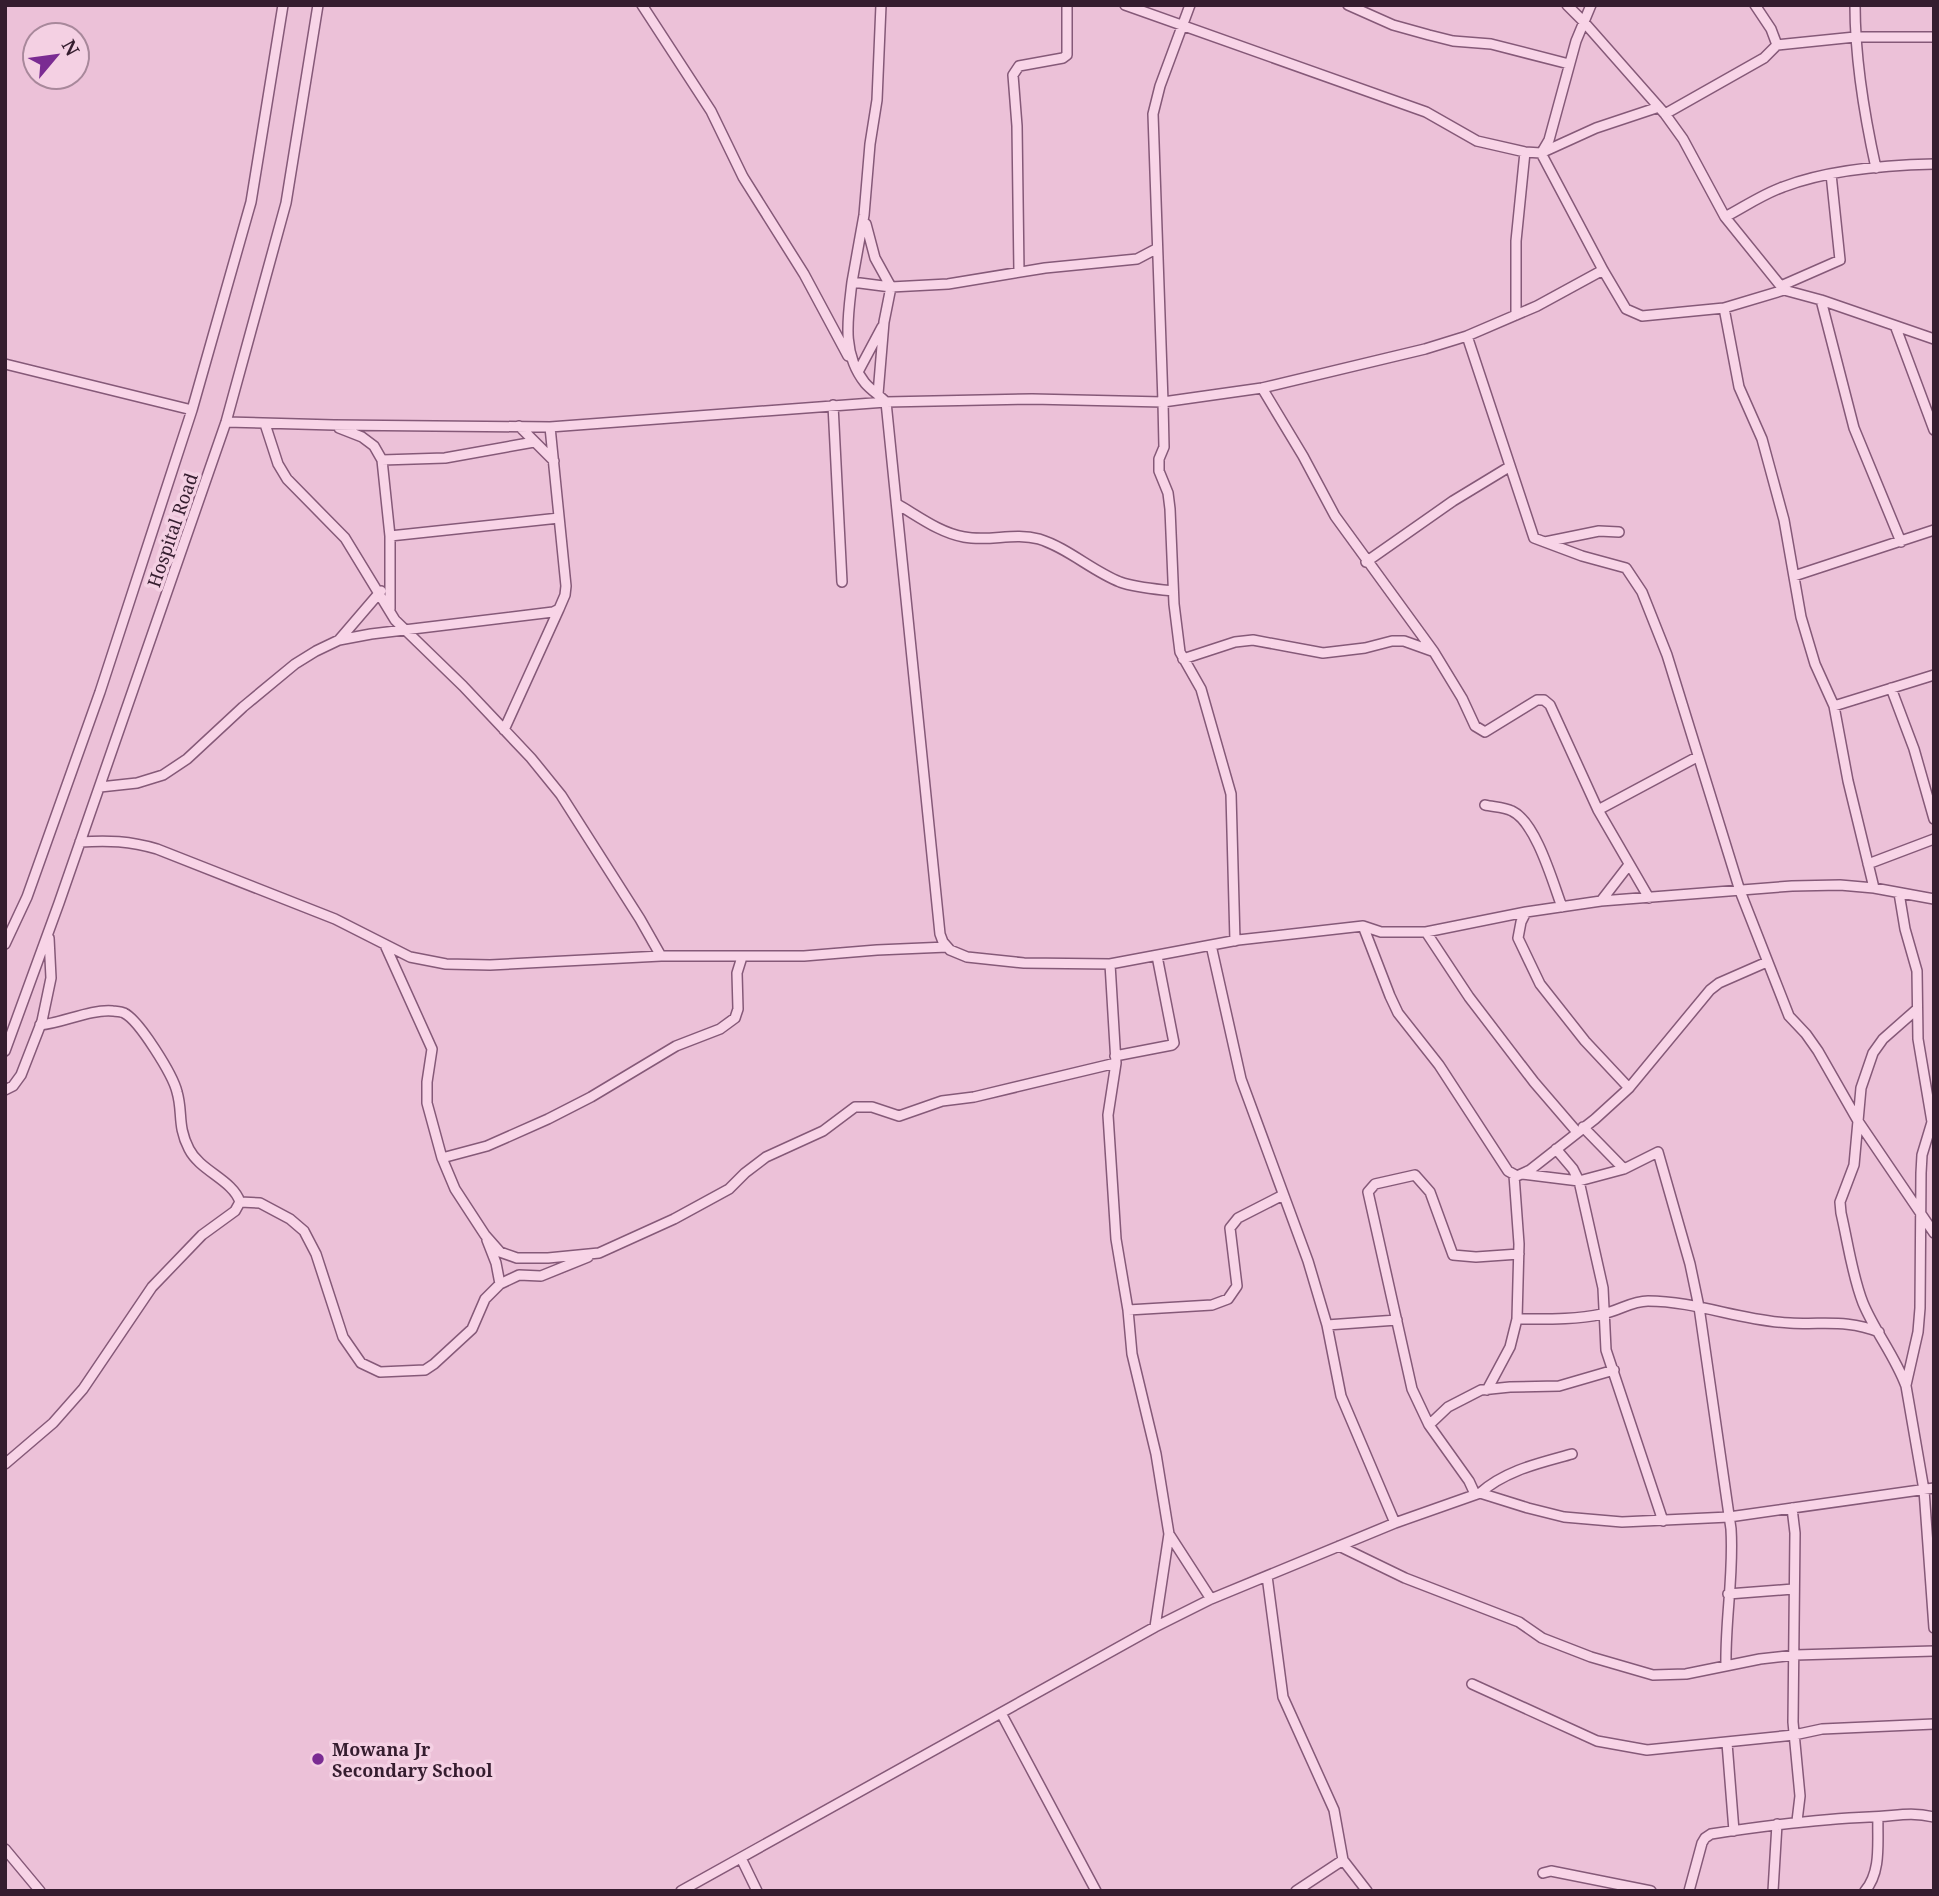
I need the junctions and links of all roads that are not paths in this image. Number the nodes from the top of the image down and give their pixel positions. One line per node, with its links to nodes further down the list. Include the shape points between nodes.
1 (283, 5): 50 (street, via 251,202)
2 (318, 5): 51 (street, Hospital Road, via 286,203)
3 (642, 5): 42 (street, via 711,111 743,177 804,274)
4 (881, 5): 25 (street, via 877,100)
5 (1068, 5): 31 (street, via 1067,55 1019,66 1013,75)
6 (1125, 5): 14 (street)
7 (1190, 5): 14 (street)
8 (1348, 5): 18 (street, via 1417,32 1491,44)
9 (1567, 5): 13 (street)
10 (1591, 5): 13 (street)
11 (1755, 5): 17 (street)
12 (1855, 5): 15 (street)
13 (1583, 20): 18 (street); 19 (street)
14 (1183, 27): 20 (street, via 1426,112 1477,141); 27 (street, via 1153,114)
15 (1855, 37): 16 (street); 17 (street); 23 (street)
16 (1934, 37)
17 (1777, 45): 19 (street, via 1764,58)
18 (1569, 64): 21 (street, via 1549,140)
19 (1662, 111): 21 (street, via 1596,128); 26 (street, via 1683,139)
20 (1525, 152): 21 (street); 37 (street, via 1516,241)
21 (1541, 153): 30 (street)
22 (1934, 164): 23 (street)
23 (1875, 168): 24 (street)
24 (1831, 174): 26 (street, via 1783,187); 34 (street, via 1840,260)
25 (864, 215): 32 (street); 33 (street, via 875,258)
26 (1725, 216): 34 (street)
27 (1156, 249): 28 (street); 29 (street)
28 (1137, 259): 29 (street); 31 (street)
29 (1157, 265): 48 (street)
30 (1603, 270): 36 (street, via 1626,309 1642,316); 37 (street)
31 (1019, 272): 33 (street, via 948,284)
32 (852, 282): 33 (street); 42 (street, via 847,334)
33 (891, 287): 38 (street)
34 (1783, 287): 35 (street); 36 (street)
35 (1821, 300): 39 (street); 67 (street, via 1854,428)
36 (1724, 308): 69 (street, via 1739,387 1762,439)
37 (1516, 315): 40 (street)
38 (884, 322): 44 (street); 46 (street)
39 (1896, 328): 41 (street); 56 (street)
40 (1467, 336): 45 (street); 60 (street)
41 (1934, 339)
42 (851, 361): 44 (street)
43 (5, 364): 50 (street)
44 (858, 372): 46 (street)
45 (1262, 388): 48 (street); 68 (street)
46 (878, 394): 47 (street)
47 (886, 402): 48 (street); 49 (street); 61 (street)
48 (1163, 402): 72 (street, via 1164,447 1159,471 1171,509)
49 (833, 405): 55 (street); 71 (street)
50 (192, 410): 107 (street, via 100,692 27,897)
51 (226, 422): 52 (street); 87 (street, Hospital Road)
52 (265, 424): 53 (street); 73 (street, via 287,479 345,538)
53 (334, 425): 54 (street); 58 (street, via 374,446)
54 (519, 426): 55 (street); 57 (street)
55 (551, 427): 59 (street)
56 (1934, 430)
57 (534, 442): 58 (street, via 445,458); 59 (street)
58 (382, 460): 65 (street)
59 (554, 461): 62 (street)
60 (1509, 467): 66 (street, via 1530,531); 68 (street)
61 (897, 504): 72 (street, via 965,538 1012,535 1040,539 1121,582); 110 (street, via 940,934)
62 (559, 518): 65 (street); 74 (street, via 566,586)
63 (1934, 530): 67 (street)
64 (1619, 532): 66 (street)
65 (390, 536): 70 (street)
66 (1541, 542): 86 (street, via 1626,568 1642,592 1667,655)
67 (1901, 542): 69 (street)
68 (1366, 562): 76 (street)
69 (1794, 576): 84 (street, via 1815,664)
70 (389, 581): 73 (street); 75 (street)
71 (842, 582)
72 (1173, 591): 81 (street)
73 (379, 594): 75 (street); 78 (street)
74 (559, 609): 77 (street); 85 (street)
75 (391, 613): 77 (street)
76 (1413, 625): 79 (street); 80 (street)
77 (407, 631): 78 (street); 85 (street)
78 (339, 640): 87 (street, via 295,664 206,744 163,775)
79 (1404, 642): 80 (street); 81 (street, via 1323,653 1253,639)
80 (1434, 652): 89 (street, via 1479,730 1485,732 1545,700)
81 (1183, 659): 106 (street, via 1206,701 1231,794)
82 (1934, 675): 83 (street)
83 (1891, 688): 84 (street); 90 (street)
84 (1834, 706): 93 (street)
85 (504, 730): 111 (street, via 561,795)
86 (1697, 757): 89 (street); 96 (street)
87 (100, 787): 92 (street, Hospital Road)
88 (1485, 805): 101 (street, via 1511,811 1527,825)
89 (1598, 810): 94 (street)
90 (1934, 819)
91 (1934, 839): 93 (street)
92 (80, 842): 105 (street, Hospital Road); 108 (street, via 113,840 157,849 312,909)
93 (1868, 864): 95 (street)
94 (1628, 866): 98 (street); 100 (street)
95 (1874, 888): 96 (street, via 1792,886); 97 (street)
96 (1740, 891): 98 (street); 114 (street)
97 (1899, 892): 99 (street); 116 (street, via 1917,971)
98 (1648, 898): 100 (street)
99 (1934, 899)
100 (1601, 901): 101 (street)
101 (1562, 907): 102 (street)
102 (1526, 912): 104 (street); 120 (street, via 1518,938 1540,984)
103 (1363, 926): 104 (street, via 1381,932); 106 (street); 127 (street, via 1398,1013 1439,1065 1502,1163)
104 (1426, 932): 123 (street, via 1538,1088)
105 (48, 933): 117 (street, via 51,978); 118 (street, Hospital Road)
106 (1235, 941): 109 (street)
107 (5, 944)
108 (385, 945): 111 (street, via 410,957 446,964); 125 (street, via 432,1049 427,1104)
109 (1211, 945): 112 (street); 129 (street, via 1241,1079)
110 (947, 947): 113 (street); 115 (street, via 958,955 991,961)
111 (661, 956): 113 (street)
112 (1157, 956): 115 (street); 119 (street, via 1174,1043)
113 (742, 957): 125 (street, via 737,973 738,1009 735,1018 720,1030 676,1046 548,1119 487,1146)
114 (1767, 962): 120 (street, via 1710,990); 122 (street, via 1789,1016 1818,1051)
115 (1110, 964): 119 (street)
116 (1917, 1009): 122 (street, via 1872,1053 1861,1088); 131 (street, via 1932,1122 1922,1155)
117 (40, 1025): 121 (street, via 22,1075); 130 (street, via 123,1012 172,1078 179,1123 189,1150)
118 (5, 1051)
119 (1115, 1060): 134 (street, via 942,1101 900,1116 855,1107 824,1131 766,1157 729,1189); 138 (street, via 1108,1115 1110,1173)
120 (1629, 1088): 123 (street)
121 (5, 1090)
122 (1858, 1121): 131 (street); 143 (street, via 1854,1165 1840,1202 1841,1213 1856,1282)
123 (1580, 1130): 124 (street); 126 (street)
124 (1556, 1149): 127 (street); 128 (street)
125 (442, 1158): 133 (street)
126 (1623, 1169): 128 (street); 137 (street, via 1658,1152)
127 (1518, 1175): 128 (street); 135 (street)
128 (1579, 1181): 139 (street)
129 (1283, 1195): 138 (street, via 1238,1218 1230,1228 1237,1286 1228,1299 1212,1305); 142 (street)
130 (240, 1202): 136 (street, via 260,1203 304,1231 343,1338 372,1370 414,1372 435,1364 472,1329 485,1299); 149 (street, via 152,1287 83,1389 54,1423)
131 (1920, 1211): 132 (street); 145 (street, via 1920,1308)
132 (1934, 1233)
133 (485, 1235): 134 (street, via 500,1252 517,1258); 136 (street)
134 (599, 1252): 136 (street, via 541,1276 519,1275)
135 (1519, 1254): 140 (street, via 1453,1255 1437,1208 1418,1177 1375,1184 1368,1192); 141 (street)
136 (500, 1284)
137 (1699, 1307): 139 (street, via 1640,1302); 143 (street, via 1790,1323 1853,1324); 153 (street)
138 (1128, 1310): 156 (street, via 1132,1354)
139 (1606, 1314): 141 (street); 144 (street, via 1606,1350)
140 (1397, 1320): 142 (street); 147 (street, via 1412,1389)
141 (1517, 1320): 146 (street, via 1510,1347)
142 (1327, 1325): 155 (street, via 1341,1396)
143 (1879, 1332): 145 (street)
144 (1614, 1370): 146 (street, via 1559,1386); 154 (street)
145 (1906, 1385): 150 (street)
146 (1487, 1390): 147 (street, via 1448,1407)
147 (1429, 1425): 151 (street)
148 (1573, 1454): 151 (street, via 1497,1479)
149 (5, 1464)
150 (1929, 1489): 152 (street); 163 (street)
151 (1478, 1493): 154 (street, via 1564,1517); 155 (street)
152 (1792, 1507): 153 (street); 159 (street)
153 (1729, 1517): 154 (street); 160 (street)
154 (1663, 1521)
155 (1395, 1523): 157 (street)
156 (1169, 1534): 161 (street); 162 (street)
157 (1339, 1546): 158 (street); 166 (street, via 1591,1657 1665,1676)
158 (1267, 1576): 161 (street); 179 (street, via 1283,1697 1334,1810)
159 (1793, 1588): 160 (street); 165 (street)
160 (1728, 1594): 166 (street)
161 (1211, 1599): 162 (street)
162 (1155, 1627): 168 (street)
163 (1934, 1628)
164 (1934, 1651): 165 (street)
165 (1795, 1655): 166 (street); 170 (street)
166 (1726, 1666)
167 (1472, 1684): 171 (street, via 1597,1741 1647,1750)
168 (1001, 1713): 178 (street); 184 (street)
169 (1934, 1724): 170 (street, via 1822,1729)
170 (1794, 1735): 171 (street); 174 (street, via 1800,1797)
171 (1727, 1743): 176 (street)
172 (1878, 1816): 173 (street, via 1914,1812); 174 (street); 190 (street, via 1877,1870)
173 (1934, 1817)
174 (1797, 1821): 175 (street)
175 (1777, 1824): 176 (street); 189 (street)
176 (1734, 1831): 188 (street, via 1705,1838)
177 (5, 1849): 181 (street)
178 (741, 1858): 182 (street); 183 (street)
179 (1343, 1860): 185 (street); 186 (street)
180 (1543, 1873): 187 (street)
181 (40, 1891)
182 (681, 1891)
183 (757, 1891)
184 (1096, 1891)
185 (1296, 1891)
186 (1367, 1891)
187 (1651, 1891)
188 (1689, 1891)
189 (1773, 1891)
190 (1865, 1891)

